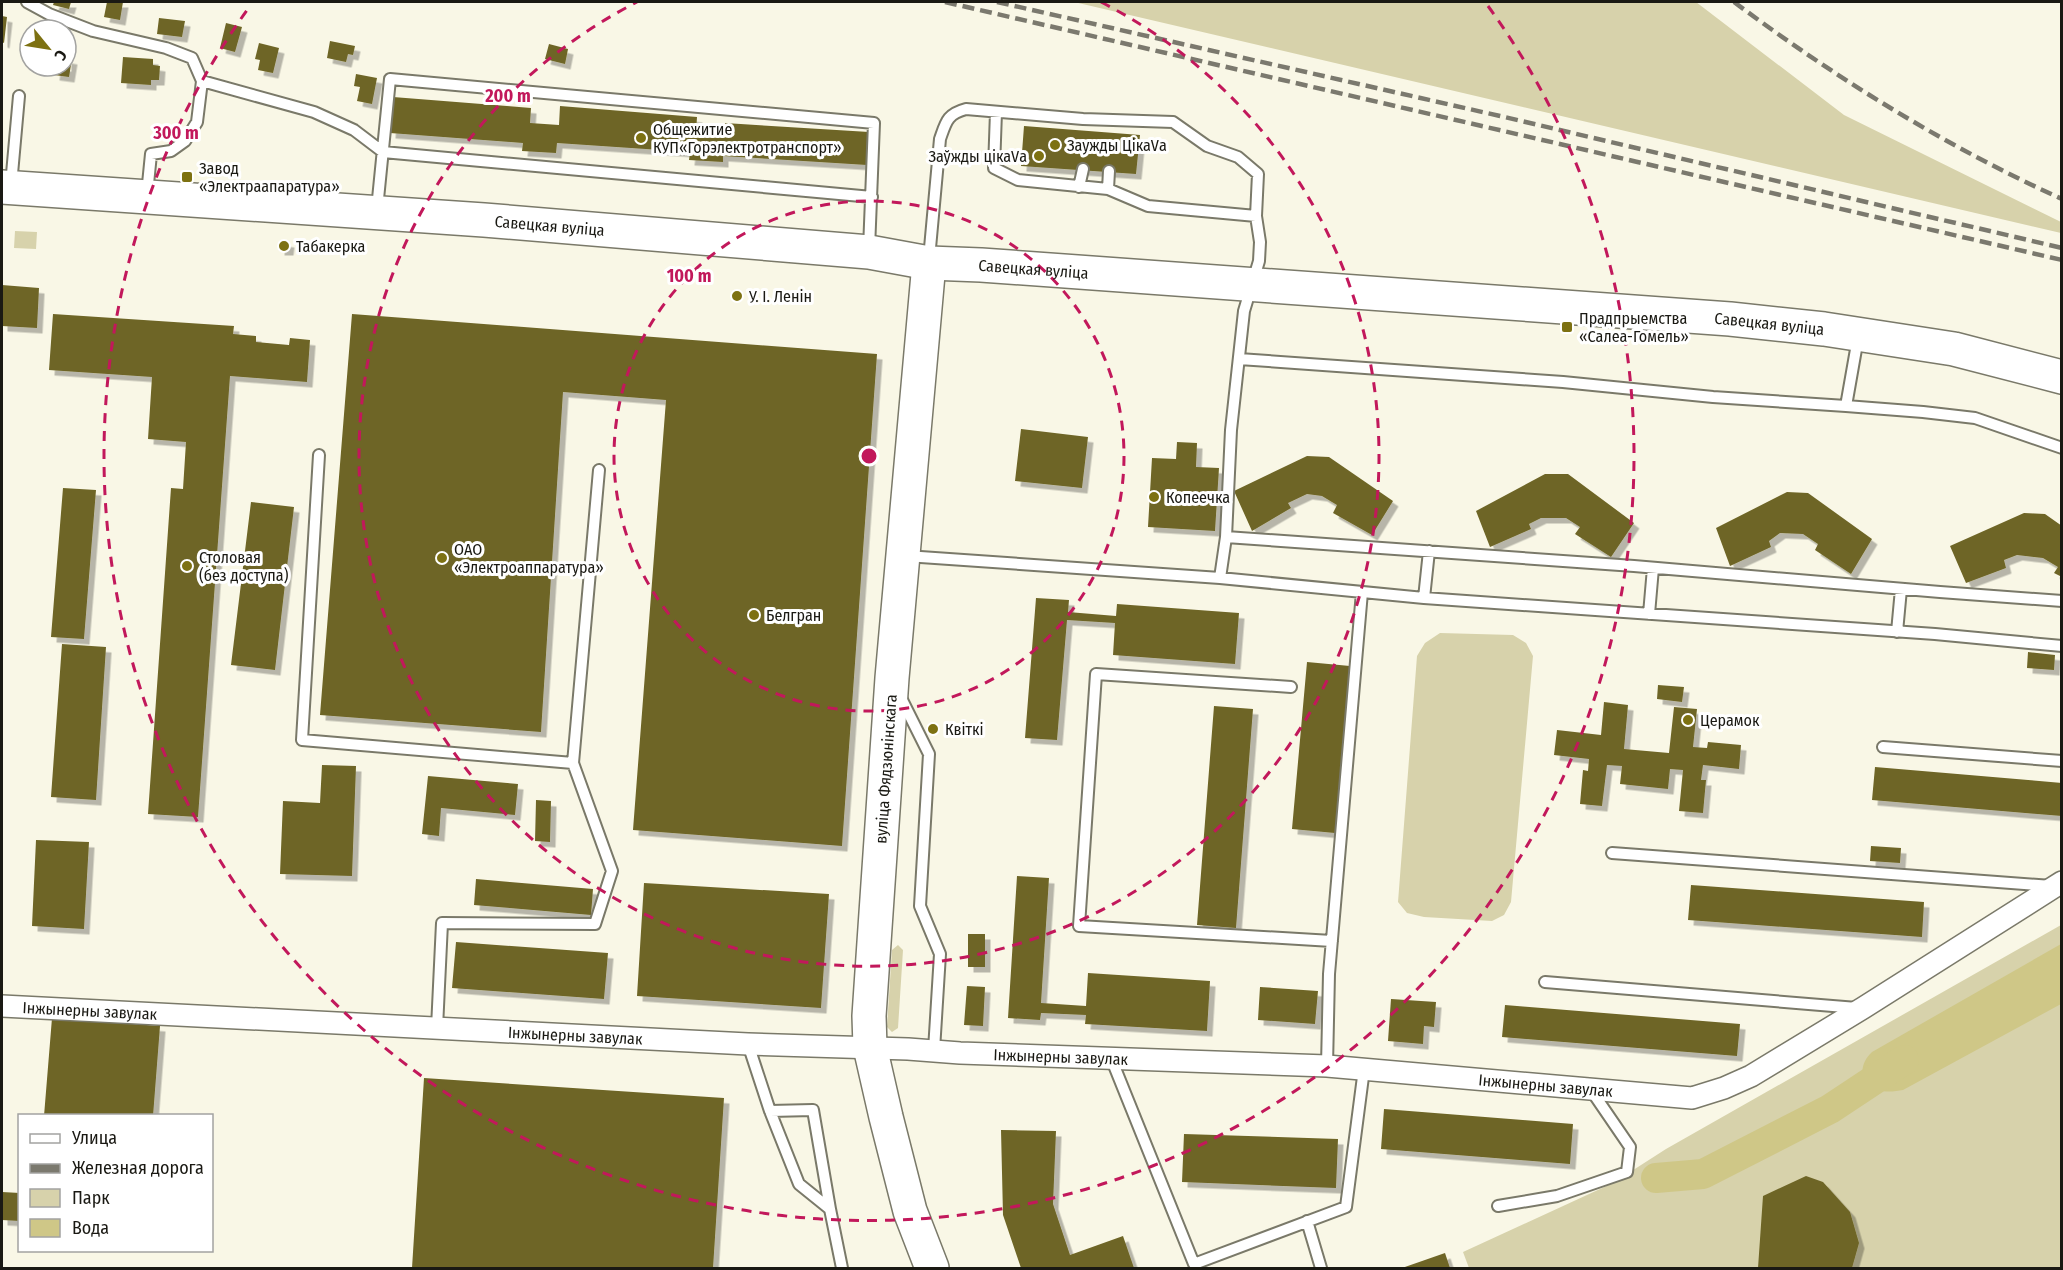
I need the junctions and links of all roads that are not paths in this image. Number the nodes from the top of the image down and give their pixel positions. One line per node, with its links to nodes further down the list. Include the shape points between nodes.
1 (27, 2): 2 (lane, via 93,31 192,58)
2 (202, 81): 7 (lane, via 314,112 354,130); 13 (lane, via 197,122 185,141 171,151 151,154)
3 (19, 96): 11 (lane)
4 (996, 112): 5 (lane, via 1083,125); 10 (lane, via 994,168 1018,180); 18 (lane, via 966,109 953,113 945,124 940,139)
5 (1114, 120): 6 (lane); 16 (lane, via 1173,122 1207,146 1238,157 1258,174)
6 (1112, 132)
7 (383, 152): 14 (lane); 14 (lane, via 390,79 874,123); 15 (lane)
8 (1083, 169): 10 (lane)
9 (1109, 171): 12 (lane)
10 (1079, 187): 12 (lane)
11 (6, 188): 13 (main road, Савецкая вуліца)
12 (1108, 189): 16 (lane, via 1148,206)
13 (146, 197): 15 (main road, Савецкая вуліца)
14 (872, 197): 17 (lane)
15 (376, 212): 17 (main road, Савецкая вуліца)
16 (1256, 216): 19 (lane, via 1259,261)
17 (869, 252): 18 (main road, Савецкая вуліца)
18 (929, 263): 19 (main road, Савецкая вуліца); 29 (main road, вуліца Фядзюнінскага)
19 (1252, 284): 20 (main road, Савецкая вуліца, via 1730,319); 21 (lane, via 1244,311)
20 (1859, 333): 22 (main road, Савецкая вуліца, via 1954,349); 23 (lane)
21 (1239, 359): 23 (lane); 27 (lane)
22 (2061, 377)
23 (1846, 406): 24 (lane, via 1975,418)
24 (2061, 448)
25 (319, 455): 43 (lane, via 302,740)
26 (599, 470): 43 (lane)
27 (1226, 537): 28 (lane); 31 (lane)
28 (1429, 550): 30 (lane); 34 (lane)
29 (903, 556): 31 (lane); 39 (main road, вуліца Фядзюнінскага)
30 (1653, 568): 32 (lane); 36 (lane)
31 (1220, 578): 33 (lane)
32 (1901, 589): 35 (lane); 37 (lane)
33 (1362, 592): 34 (lane); 46 (lane)
34 (1424, 598): 36 (lane)
35 (2061, 601)
36 (1649, 614): 37 (lane)
37 (1898, 632): 38 (lane)
38 (2061, 646)
39 (892, 678): 52 (main road, вуліца Фядзюнінскага); 53 (lane, via 929,754 920,906 940,954)
40 (1291, 687): 46 (lane, via 1096,675 1079,926)
41 (1883, 747): 42 (lane)
42 (2061, 761)
43 (573, 763): 50 (lane, via 612,871 595,924 442,923)
44 (1612, 853): 45 (lane)
45 (2058, 884): 49 (street, Інжынерны завулак)
46 (1332, 941): 55 (lane)
47 (1545, 981): 49 (lane)
48 (2, 1006): 50 (street, Інжынерны завулак)
49 (1863, 1008): 57 (street, Інжынерны завулак, via 1751,1076 1692,1098)
50 (437, 1028): 51 (street, Інжынерны завулак)
51 (748, 1044): 52 (street, Інжынерны завулак); 58 (lane)
52 (870, 1047): 53 (street, Інжынерны завулак); 63 (main road, вуліца Фядзюнінскага, via 910,1211)
53 (934, 1050): 54 (street, Інжынерны завулак)
54 (1111, 1058): 55 (street, Інжынерны завулак); 61 (lane, via 1194,1264)
55 (1327, 1066): 56 (street, Інжынерны завулак)
56 (1364, 1069): 57 (street, Інжынерны завулак); 61 (lane, via 1346,1207)
57 (1591, 1090): 59 (lane, via 1630,1147 1627,1172 1557,1196)
58 (770, 1112): 60 (lane, via 799,1184); 60 (lane, via 813,1110)
59 (1498, 1206)
60 (830, 1209): 62 (lane)
61 (1307, 1221): 64 (lane)
62 (842, 1269)
63 (932, 1269)
64 (1321, 1269)

